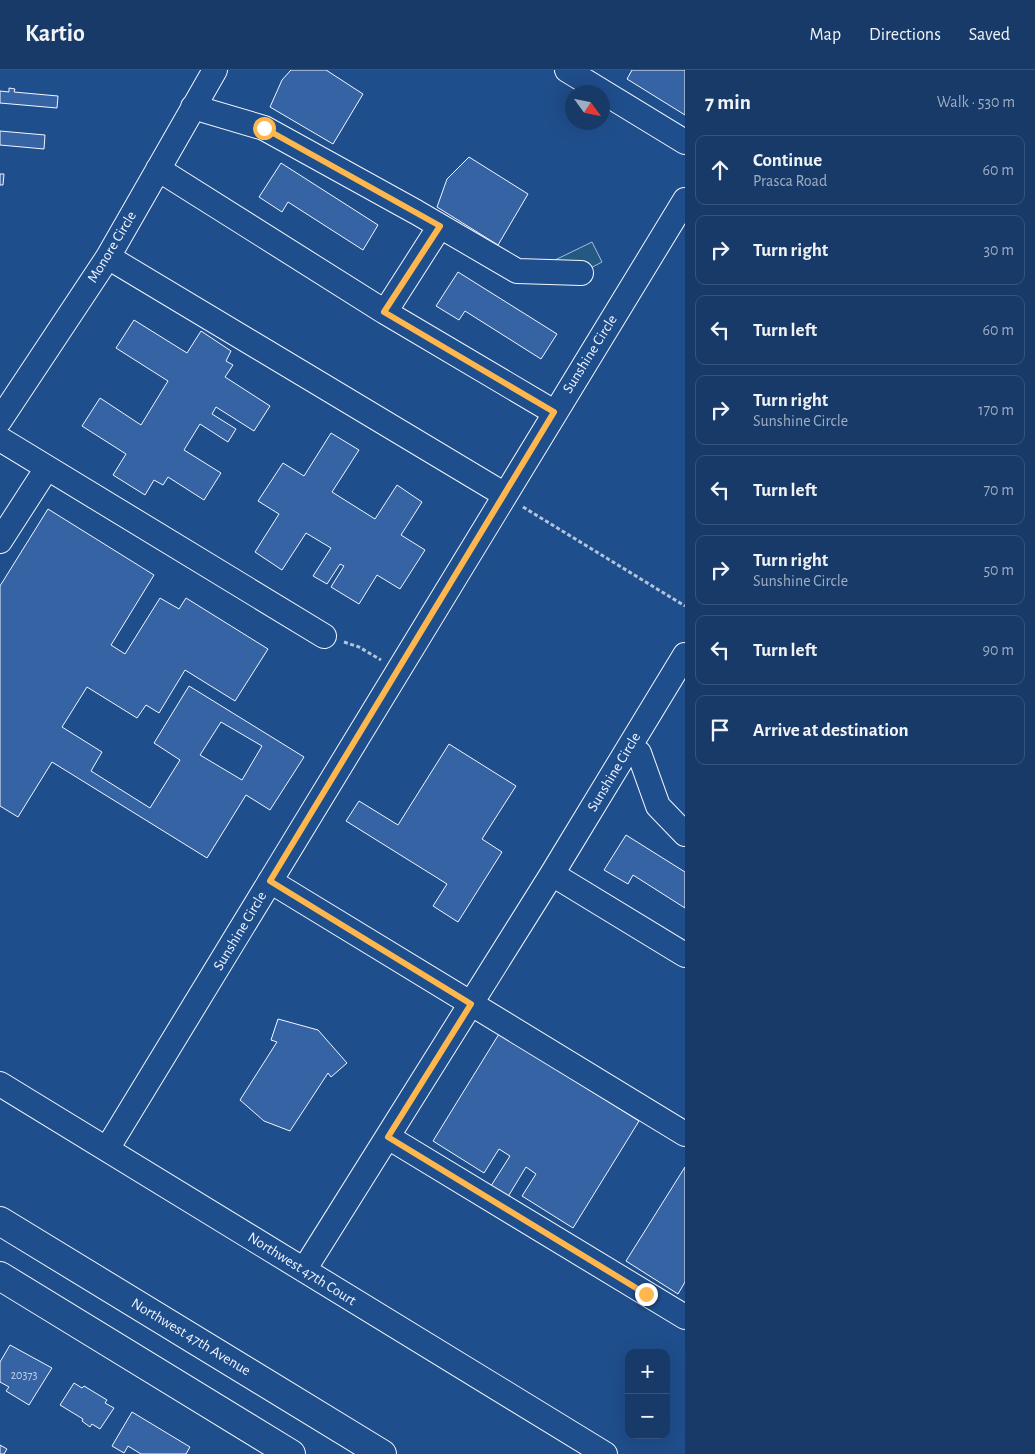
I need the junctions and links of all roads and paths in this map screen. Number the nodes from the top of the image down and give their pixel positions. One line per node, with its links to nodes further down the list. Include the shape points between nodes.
1 (215, 70): 3 (street, Monore Circle)
2 (567, 70): 4 (street)
3 (193, 107): 5 (street, Monore Circle); 7 (street, via 264,128)
4 (685, 142)
5 (158, 169): 8 (street, Monore Circle); 10 (street)
6 (685, 200): 11 (street, Sunshine Circle)
7 (440, 226): 9 (street, via 517,271); 10 (street)
8 (108, 257): 12 (street, Monore Circle); 15 (street)
9 (581, 273)
10 (384, 312): 11 (street)
11 (554, 412): 15 (street, Sunshine Circle)
12 (0, 420)
13 (0, 439): 14 (street)
14 (47, 468): 16 (street); 18 (street)
15 (505, 495): 17 (path); 20 (street, Sunshine Circle)
16 (0, 540)
17 (685, 606)
18 (324, 636): 20 (path, via 359,647)
19 (685, 655): 23 (street, Sunshine Circle)
20 (398, 670): 24 (street, Sunshine Circle)
21 (639, 753): 22 (street, via 658,806)
22 (685, 834)
23 (552, 874): 25 (street); 26 (street, Sunshine Circle)
24 (270, 881): 26 (street); 30 (street, Sunshine Circle)
25 (685, 955)
26 (471, 1004): 28 (street); 29 (street, Sunshine Circle)
27 (0, 1084): 30 (street, Northwest 47th Court)
28 (685, 1134)
29 (388, 1137): 32 (street, Sunshine Circle); 34 (street)
30 (107, 1149): 32 (street, Northwest 47th Court)
31 (0, 1221): 36 (main road, Northwest 47th Avenue)
32 (304, 1270): 37 (street, Northwest 47th Court)
33 (0, 1276): 35 (main road)
34 (685, 1317)
35 (291, 1454)
36 (382, 1454)
37 (605, 1454)

